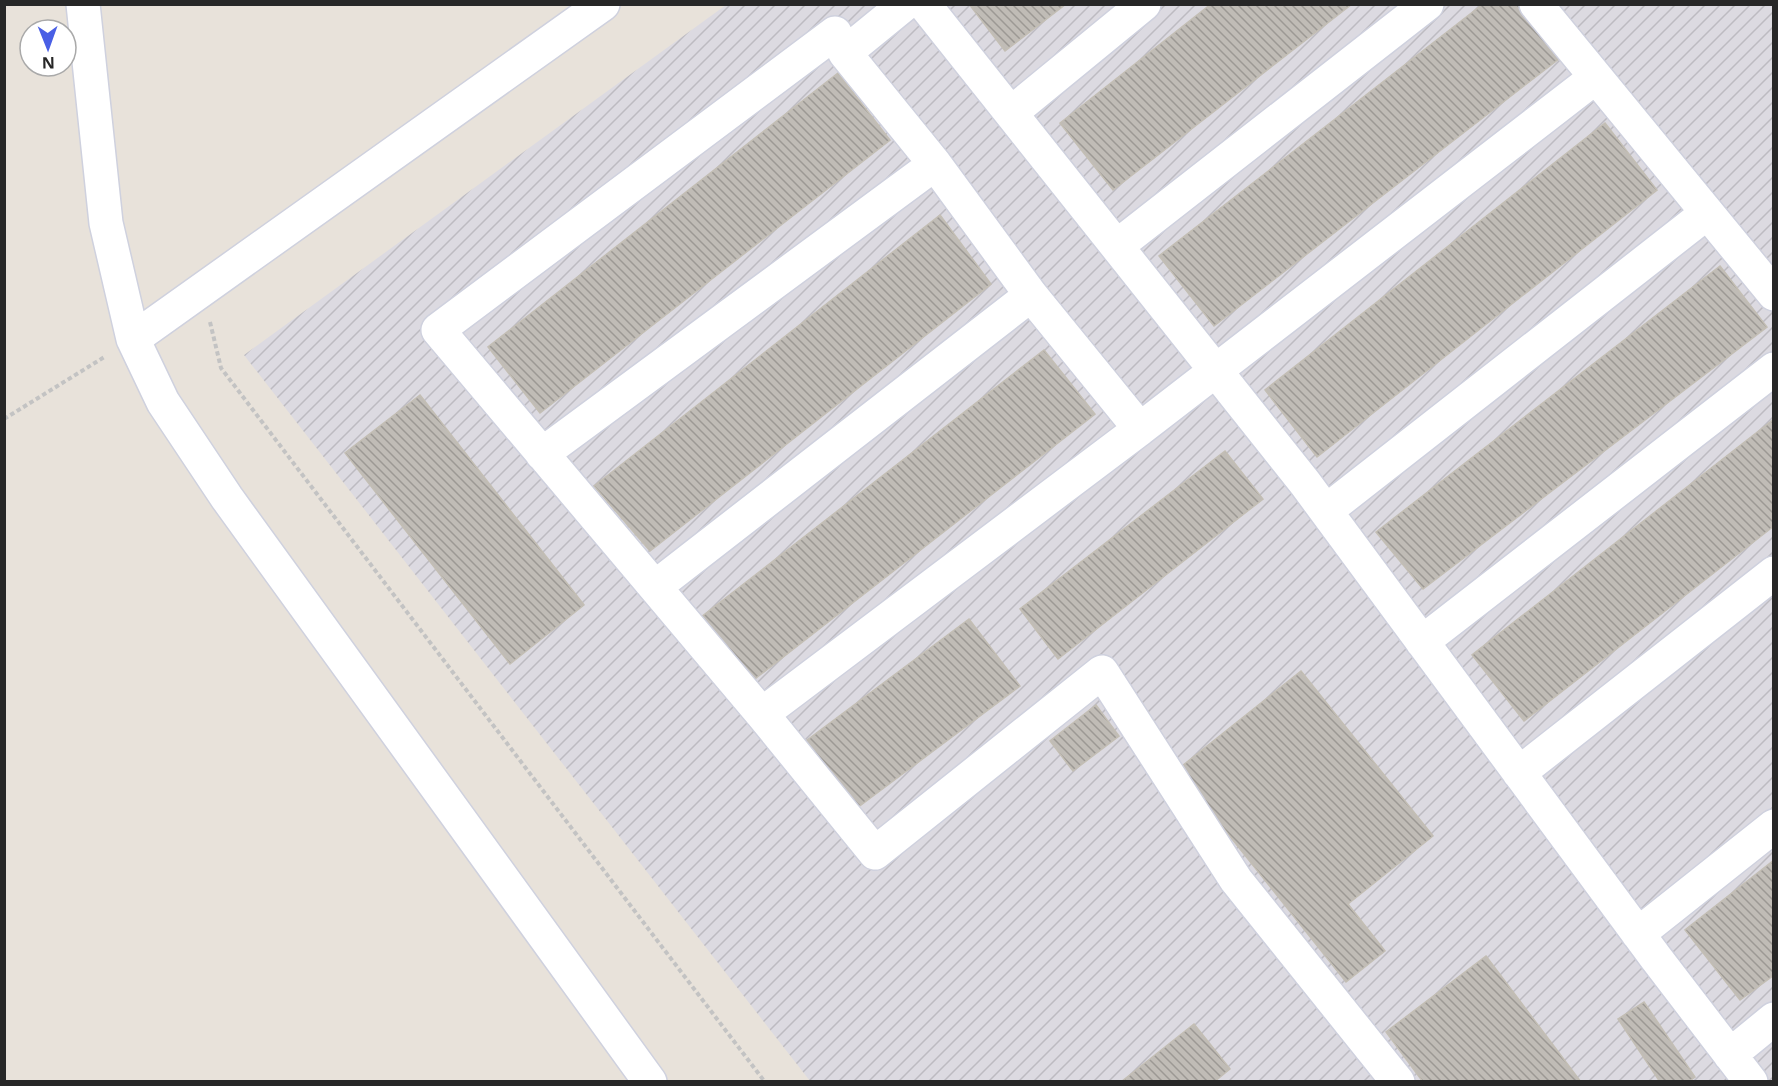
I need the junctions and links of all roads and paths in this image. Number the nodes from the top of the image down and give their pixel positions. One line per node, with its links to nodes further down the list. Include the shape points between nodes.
1 (83, 4): 17 (street, via 106,223)
2 (603, 4): 14 (street)
3 (905, 4): 8 (street)
4 (924, 4): 10 (street)
5 (1144, 4): 10 (street)
6 (1427, 4): 13 (street)
7 (1536, 4): 9 (street)
8 (845, 53): 11 (street); 22 (street, via 835,33 438,330)
9 (1596, 77): 12 (street); 19 (street)
10 (1011, 113): 13 (street)
11 (935, 164): 16 (street); 22 (street)
12 (1707, 213): 15 (street); 23 (street)
13 (1116, 246): 19 (street)
14 (203, 290): 17 (street); 34 (path, via 221,368)
15 (1773, 294)
16 (1031, 295): 21 (street); 25 (street)
17 (133, 339): 20 (path); 33 (street, via 163,402 227,498)
18 (1773, 369): 26 (street)
19 (1216, 371): 21 (street); 23 (street)
20 (4, 419)
21 (1140, 429): 27 (street)
22 (542, 454): 25 (street)
23 (1326, 511): 26 (street)
24 (1773, 573): 28 (street)
25 (655, 587): 27 (street)
26 (1422, 642): 28 (street)
27 (762, 714): 35 (street, via 875,853 1102,672 1236,880)
28 (1519, 773): 30 (street)
29 (1773, 826): 30 (street)
30 (1638, 934): 32 (street)
31 (1773, 1019): 32 (street)
32 (1745, 1074)
33 (650, 1082)
34 (765, 1082)
35 (1398, 1082)

